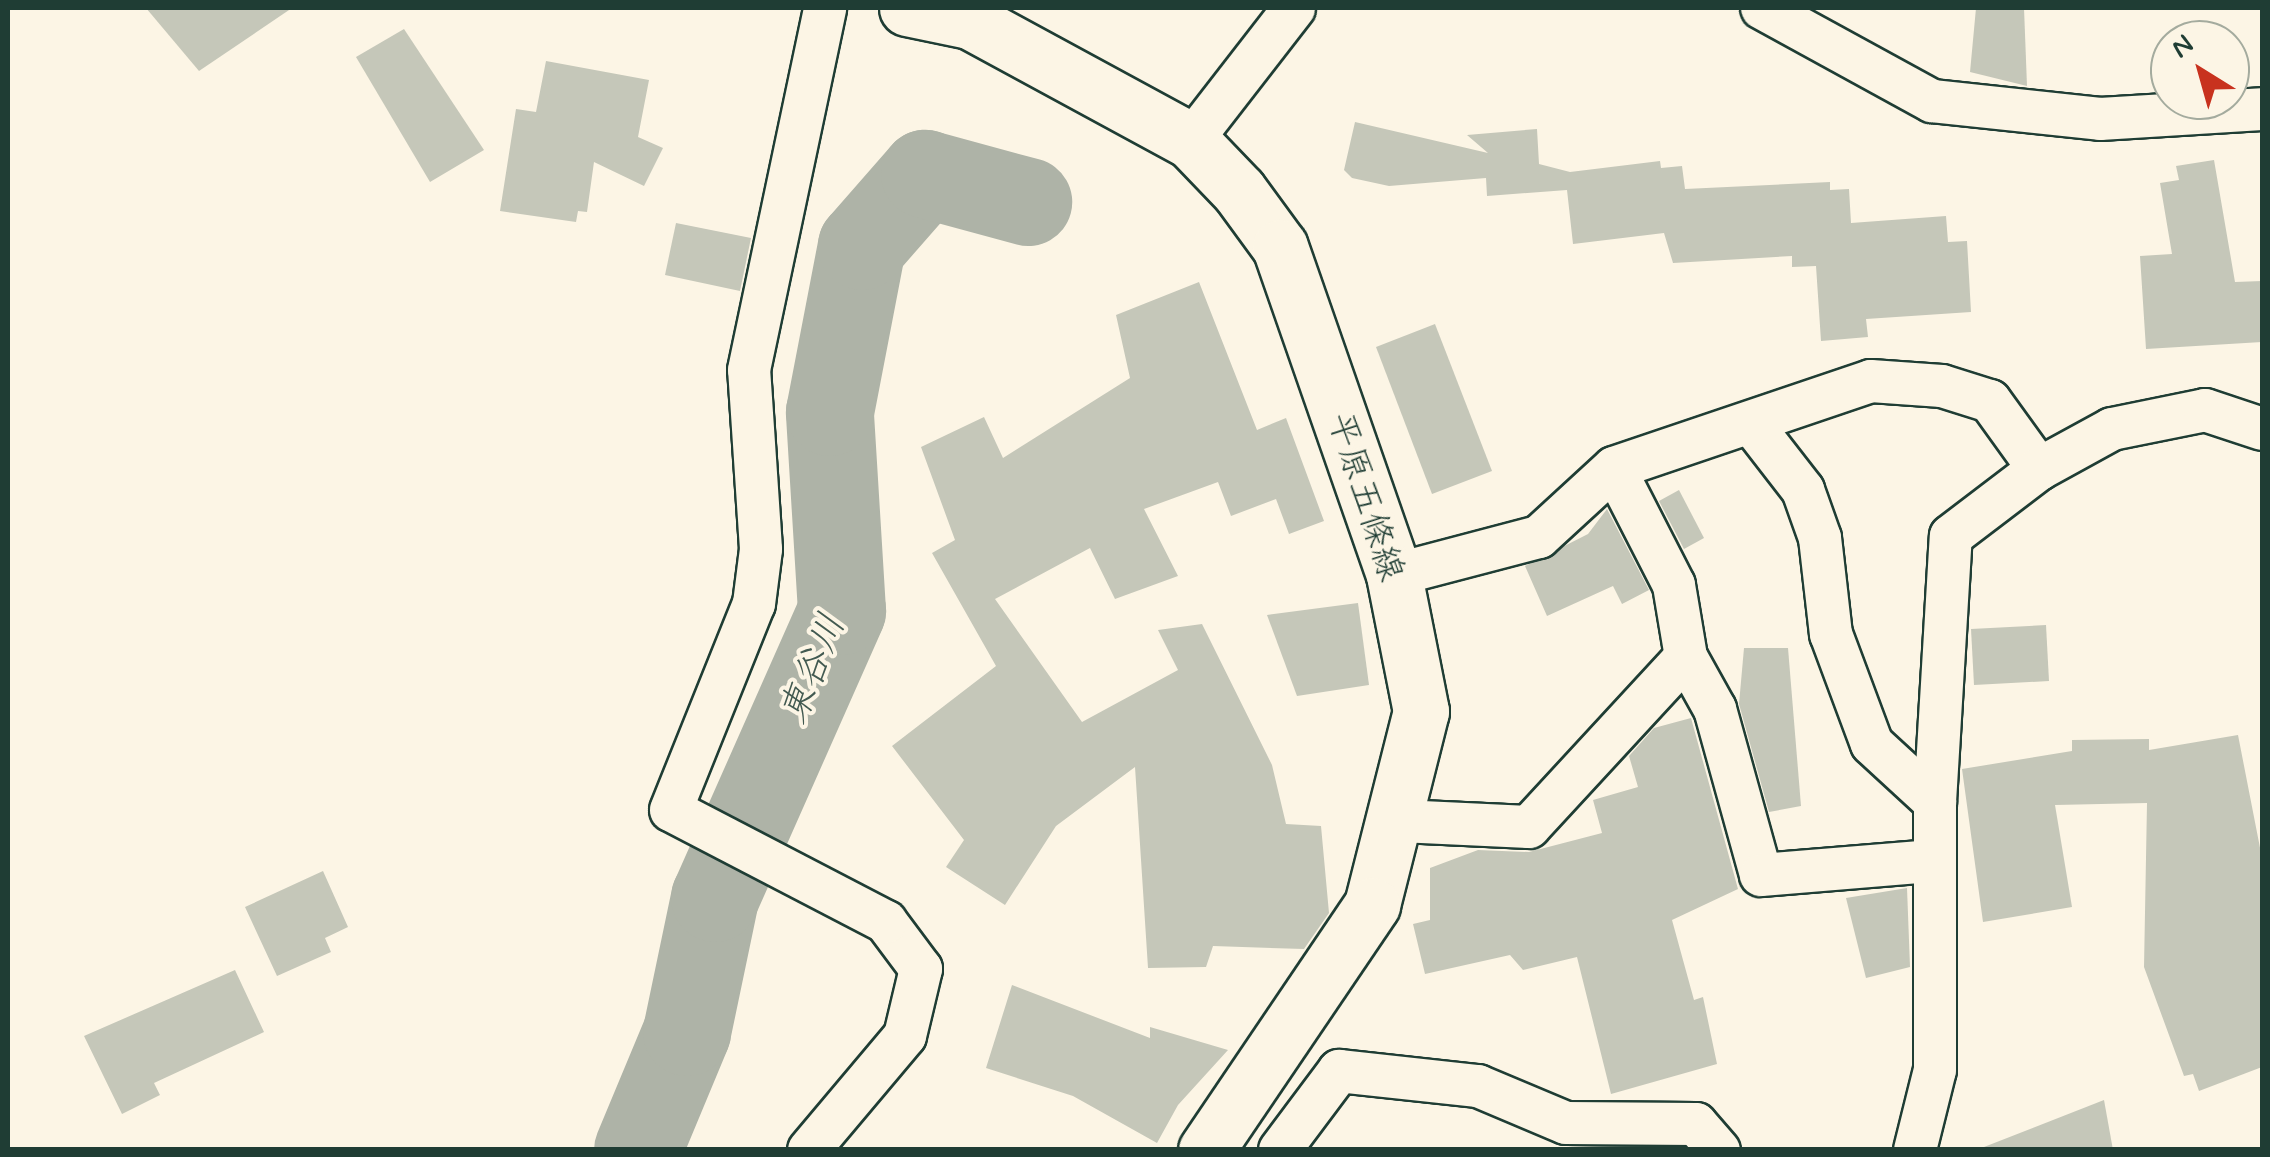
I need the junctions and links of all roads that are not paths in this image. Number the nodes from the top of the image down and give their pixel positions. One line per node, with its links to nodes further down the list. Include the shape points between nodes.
1 (825, 8): 17 (street, via 749,370 761,549 754,604 670,810 886,922 921,969 905,1036)
2 (907, 8): 6 (main road, 平原五條線, via 970,21)
3 (1294, 8): 6 (street)
4 (1762, 8): 5 (street, via 1932,101 2100,119)
5 (2262, 109)
6 (1190, 141): 11 (main road, 平原五條線, via 1280,247)
7 (1751, 423): 9 (street); 10 (street, via 1871,380 1942,386 1990,401); 13 (street, via 1803,490 1820,538 1831,634 1872,744)
8 (2262, 429): 10 (street, via 2204,410 2112,429)
9 (1614, 468): 11 (street, via 1539,536); 12 (street, via 1674,585)
10 (2039, 469): 13 (street, via 1951,536)
11 (1394, 576): 14 (main road, 平原五條線, via 1421,712)
12 (1686, 657): 14 (street, via 1529,827); 15 (street, via 1715,709 1761,875)
13 (1934, 802): 15 (street)
14 (1400, 821): 18 (main road, 平原五條線, via 1372,905)
15 (1933, 861): 21 (street, via 1935,1070)
16 (1526, 1130): 19 (street, via 1478,1086 1339,1071); 20 (street, via 1566,1123 1696,1124)
17 (810, 1150)
18 (1206, 1150)
19 (1280, 1150)
20 (1719, 1150)
21 (1915, 1150)

